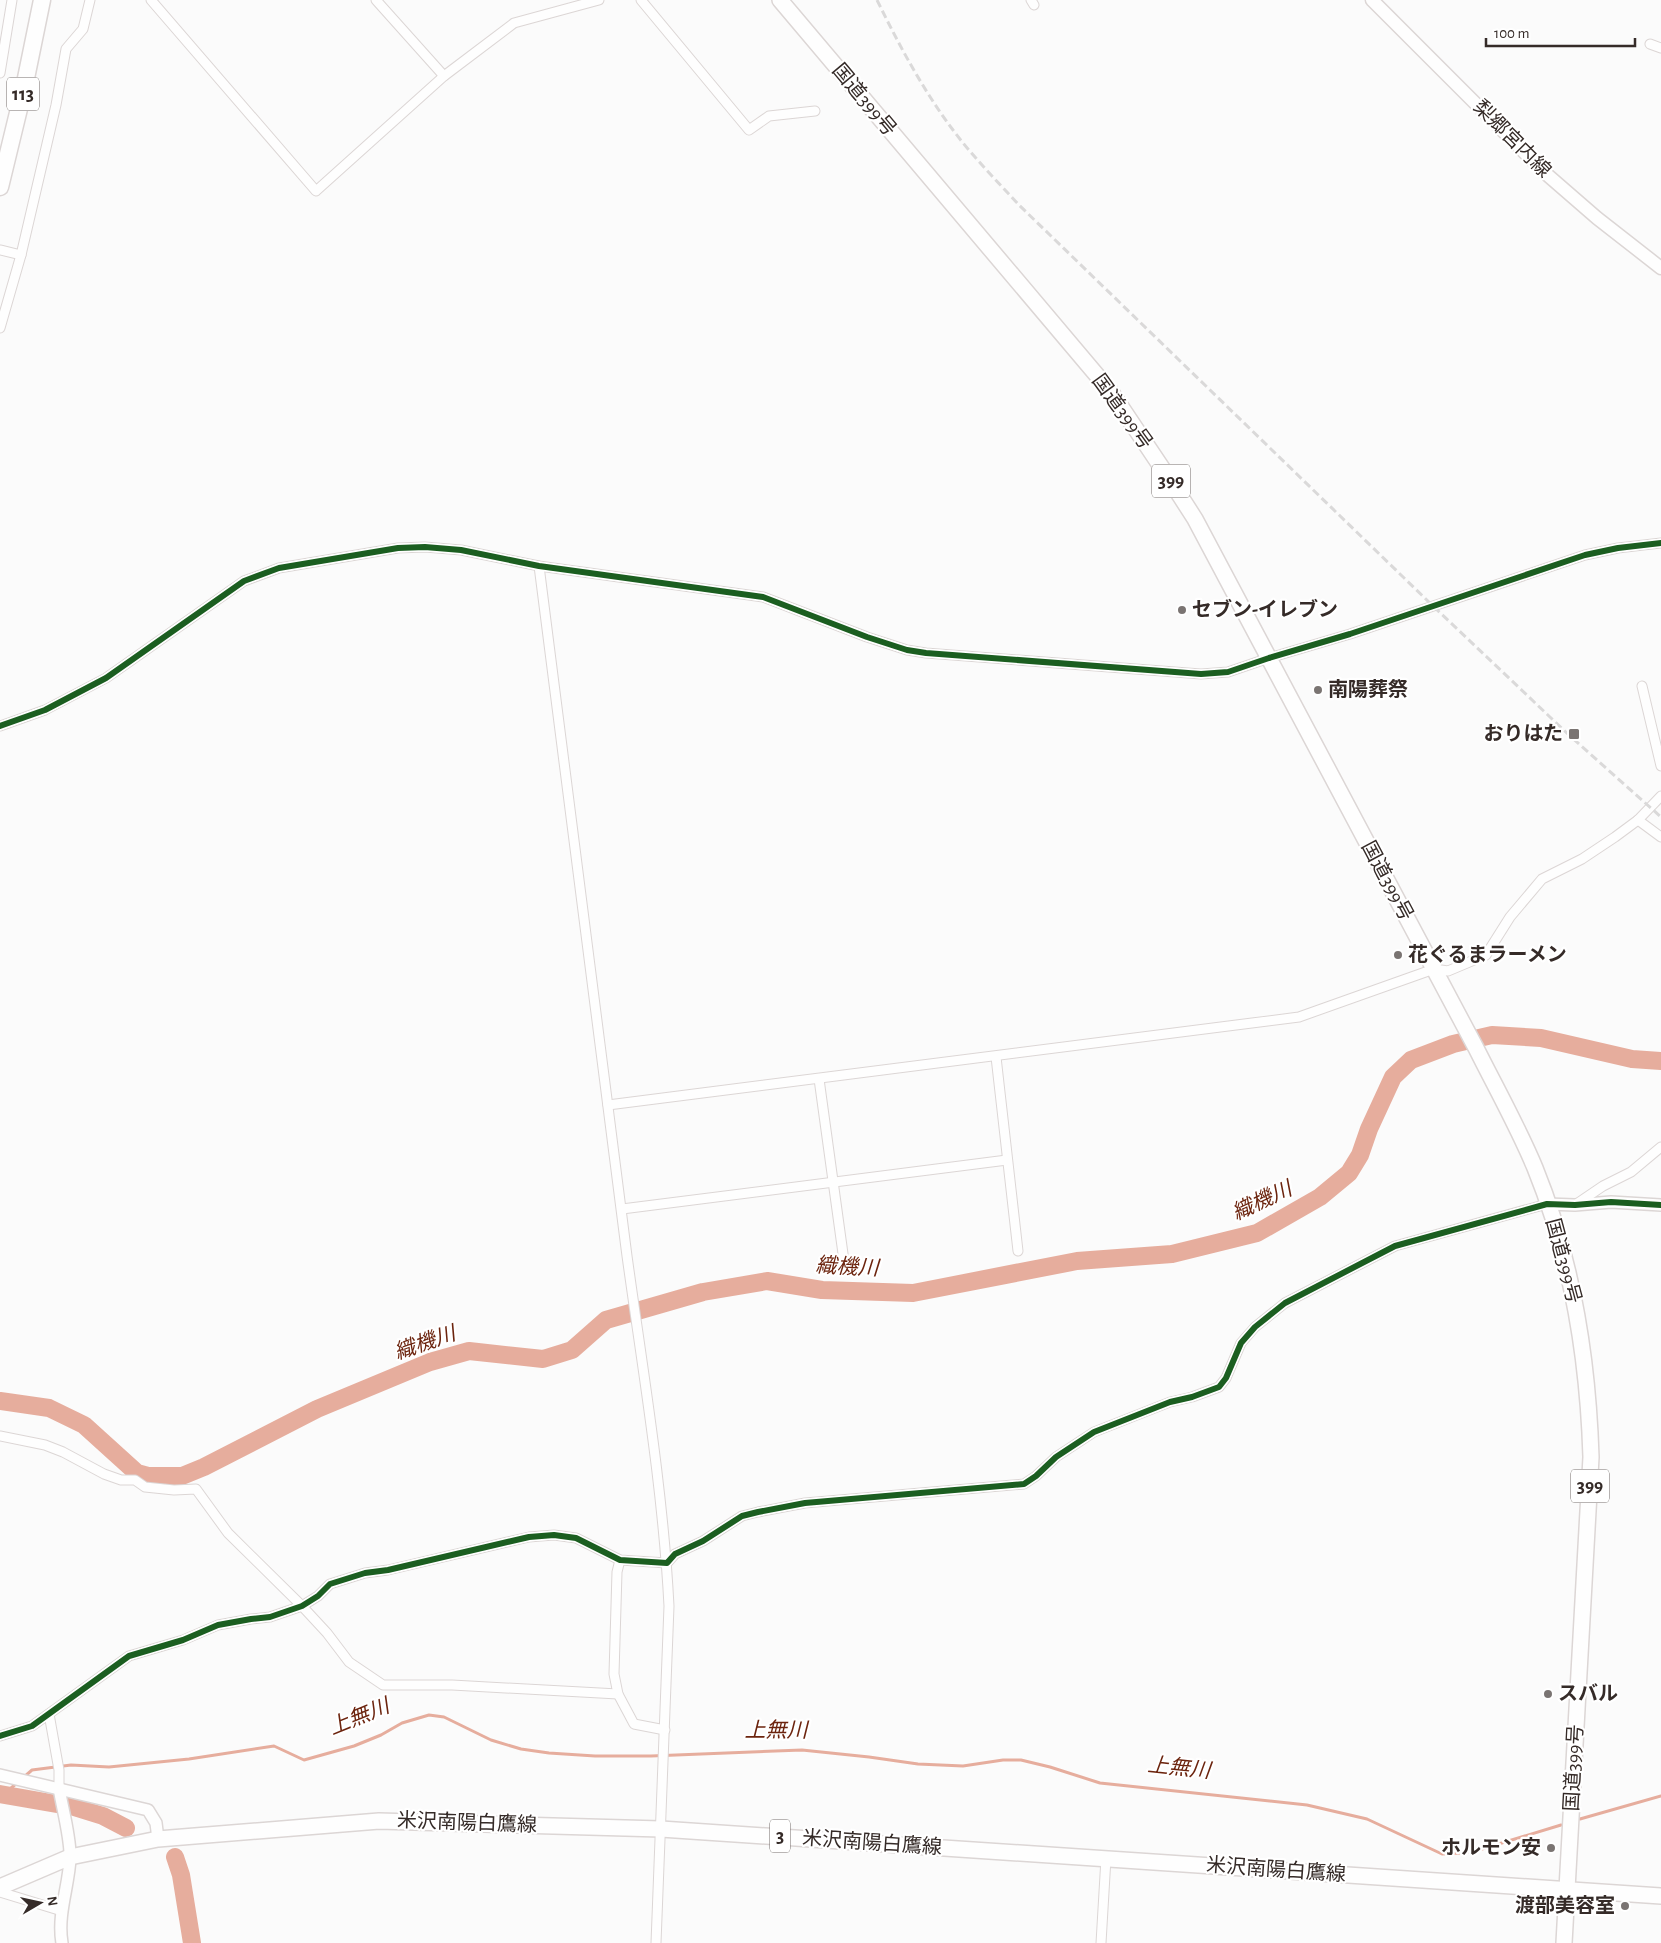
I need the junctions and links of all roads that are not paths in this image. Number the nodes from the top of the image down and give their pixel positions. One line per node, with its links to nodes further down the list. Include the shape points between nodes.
1 (12, 0): 12 (street)
2 (42, 0): 15 (highway, 113)
3 (90, 0): 17 (street, via 84,29 66,49)
4 (151, 0): 13 (street, via 316,191)
5 (376, 0): 13 (street)
6 (599, 0): 13 (street, via 514,23)
7 (641, 0): 14 (street, via 749,130 769,116)
8 (780, 0): 22 (main road, 国道399号 / 399, via 1111,392 1195,519)
9 (1372, 0): 18 (main road, 梨郷宮内線, via 1544,172 1596,218)
10 (1650, 44): 11 (street)
11 (1661, 48)
12 (0, 73)
13 (444, 76)
14 (815, 110)
15 (0, 187)
16 (1, 250): 17 (street)
17 (21, 255): 19 (street)
18 (1661, 268)
19 (0, 328)
20 (1661, 543): 22 (street, via 1585,554 1350,634)
21 (539, 566): 22 (street, via 763,597 869,638 926,653 1201,674 1228,672); 24 (street, via 476,552 425,547 358,554 279,568 244,581 106,678 45,710); 32 (street, via 570,829)
22 (1269, 658): 29 (main road, 国道399号 / 399)
23 (1642, 686): 25 (street)
24 (0, 726)
25 (1661, 766)
26 (1661, 796): 27 (street)
27 (1638, 820): 28 (street); 29 (street, via 1582,859 1542,879 1510,917 1486,955 1448,971)
28 (1661, 837)
29 (1434, 969): 30 (street, via 1299,1018); 36 (main road, 国道399号 / 399, via 1513,1120)
30 (996, 1057): 31 (street); 34 (street)
31 (820, 1080): 32 (street); 35 (street)
32 (608, 1105): 39 (street)
33 (1661, 1147): 37 (street, via 1631,1172)
34 (1007, 1160): 35 (street); 40 (street)
35 (833, 1181): 39 (street); 41 (street)
36 (1547, 1204): 37 (street); 44 (street, via 1395,1246 1285,1303 1241,1343 1219,1387 1094,1432 1056,1457 1024,1484 823,1501 758,1512 742,1516 703,1541 675,1554); 57 (main road, 国道399号 / 399, via 1564,1257 1575,1307 1590,1410 1591,1457)
37 (1575, 1205): 38 (street, via 1611,1202)
38 (1661, 1205)
39 (622, 1210): 44 (street)
40 (1018, 1251)
41 (844, 1261)
42 (0, 1436): 45 (street, via 45,1445 104,1474 121,1480 135,1480 145,1487 196,1488 228,1533)
43 (620, 1560): 44 (street); 45 (street, via 576,1538 554,1535 529,1537 364,1573 330,1584); 46 (street, via 614,1674)
44 (667, 1563): 48 (street, via 669,1606)
45 (302, 1606): 46 (street, via 349,1662 383,1685 452,1685); 47 (street, via 270,1618 218,1625 183,1640 129,1656)
46 (618, 1694): 48 (street, via 634,1724)
47 (50, 1714): 49 (street, via 32,1726); 51 (street)
48 (665, 1730): 52 (street)
49 (0, 1736)
50 (0, 1775): 51 (street)
51 (60, 1794): 53 (street, via 148,1810 156,1823); 54 (street)
52 (661, 1829): 53 (main road, 米沢南陽白鷹線 / 3, via 379,1821); 55 (main road, 米沢南陽白鷹線 / 3); 62 (street)
53 (158, 1839): 54 (main road, 米沢南陽白鷹線 / 3)
54 (70, 1857): 56 (main road, 米沢南陽白鷹線 / 3); 60 (street)
55 (1106, 1858): 57 (main road, 米沢南陽白鷹線 / 3); 63 (street)
56 (0, 1887)
57 (1568, 1890): 59 (main road, 米沢南陽白鷹線 / 3); 64 (main road, 国道399号 / 399)
58 (0, 1892): 60 (street)
59 (1661, 1896)
60 (62, 1911): 61 (street)
61 (62, 1943)
62 (656, 1943)
63 (1100, 1943)
64 (1564, 1943)

